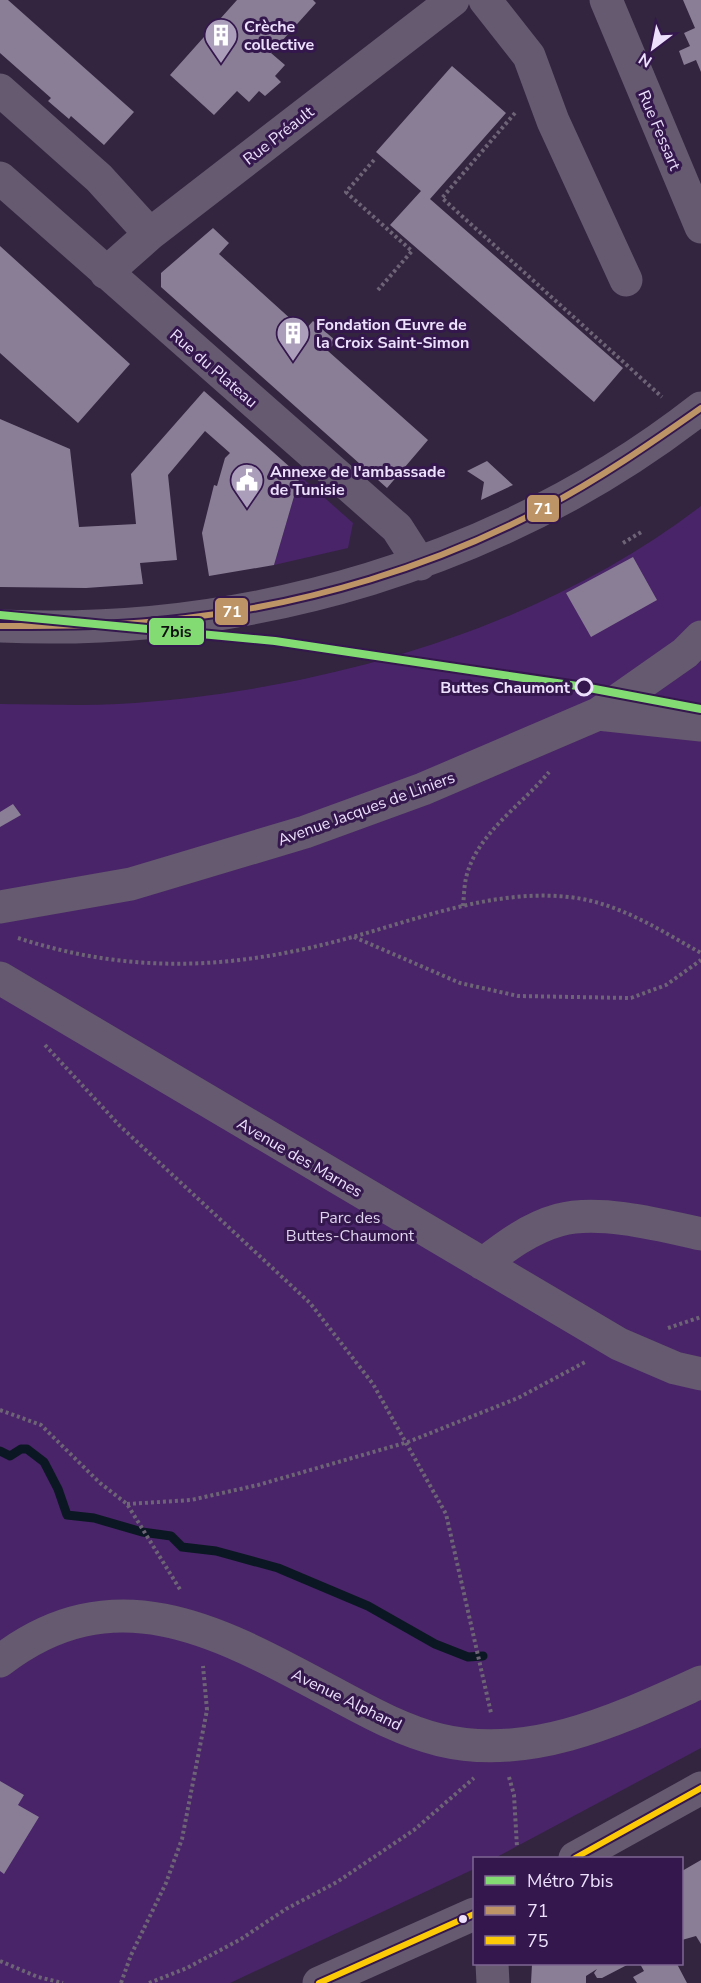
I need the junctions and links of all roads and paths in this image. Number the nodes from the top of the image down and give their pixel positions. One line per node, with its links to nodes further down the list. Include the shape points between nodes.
1 (453, 0): 9 (street, Rue Préault)
2 (485, 0): 4 (street, via 529,56)
3 (606, 0): 8 (street, Rue Fessart)
4 (540, 85): 11 (street); 13 (path, via 442,198)
5 (0, 90): 9 (street, via 99,178)
6 (374, 160): 12 (path, via 346,192 412,251)
7 (0, 178): 10 (street, Rue du Plateau)
8 (701, 227)
9 (150, 234): 10 (street, Rue Préault)
10 (106, 273): 17 (street, Rue du Plateau, via 397,528)
11 (626, 280)
12 (378, 290)
13 (664, 399)
14 (701, 408): 17 (street, via 591,484)
15 (643, 531): 16 (path)
16 (623, 543)
17 (420, 564): 18 (street, via 312,595 240,610 99,625)
18 (0, 626)
19 (701, 637): 20 (street, Avenue Jacques de Liniers, via 685,653)
20 (598, 714): 21 (street); 24 (street, Avenue Jacques de Liniers, via 423,789 305,832)
21 (701, 725)
22 (510, 813): 23 (path, via 473,860)
23 (462, 906): 25 (path); 26 (path, via 531,896 570,897 615,908)
24 (6, 922): 25 (path, via 56,951 158,966 250,960)
25 (353, 937): 27 (path, via 460,983 518,996 631,998 666,985)
26 (701, 953)
27 (701, 960)
28 (0, 978): 31 (street, Avenue des Marnes)
29 (40, 1040): 35 (path, via 120,1126 310,1303 373,1384)
30 (701, 1234): 31 (street, via 616,1219 559,1220 518,1237)
31 (483, 1264): 32 (street, Avenue des Marnes)
32 (619, 1344): 33 (street, Avenue des Marnes, via 675,1368); 35 (path, via 518,1398)
33 (701, 1374)
34 (0, 1410): 36 (path, via 41,1425)
35 (408, 1442): 36 (path, via 191,1500); 39 (path, via 446,1514)
36 (127, 1504): 37 (path, via 184,1596)
37 (197, 1627): 38 (street, Avenue Alphand, via 140,1615 99,1618 59,1628 19,1647); 41 (street, Avenue Alphand, via 401,1728 441,1741); 49 (path, via 207,1710 189,1808 166,1882)
38 (0, 1662)
39 (482, 1677)
40 (701, 1682): 41 (street, Avenue Alphand, via 615,1721 555,1738)
41 (500, 1746): 43 (path, via 514,1795); 50 (path, via 469,1784 414,1830 337,1882 241,1939)
42 (701, 1788): 44 (street)
43 (517, 1847)
44 (576, 1857)
45 (473, 1914): 51 (street)
46 (0, 1961): 48 (path)
47 (492, 1965): 52 (street)
48 (63, 1983)
49 (121, 1983)
50 (149, 1983)
51 (319, 1983)
52 (494, 1983)

